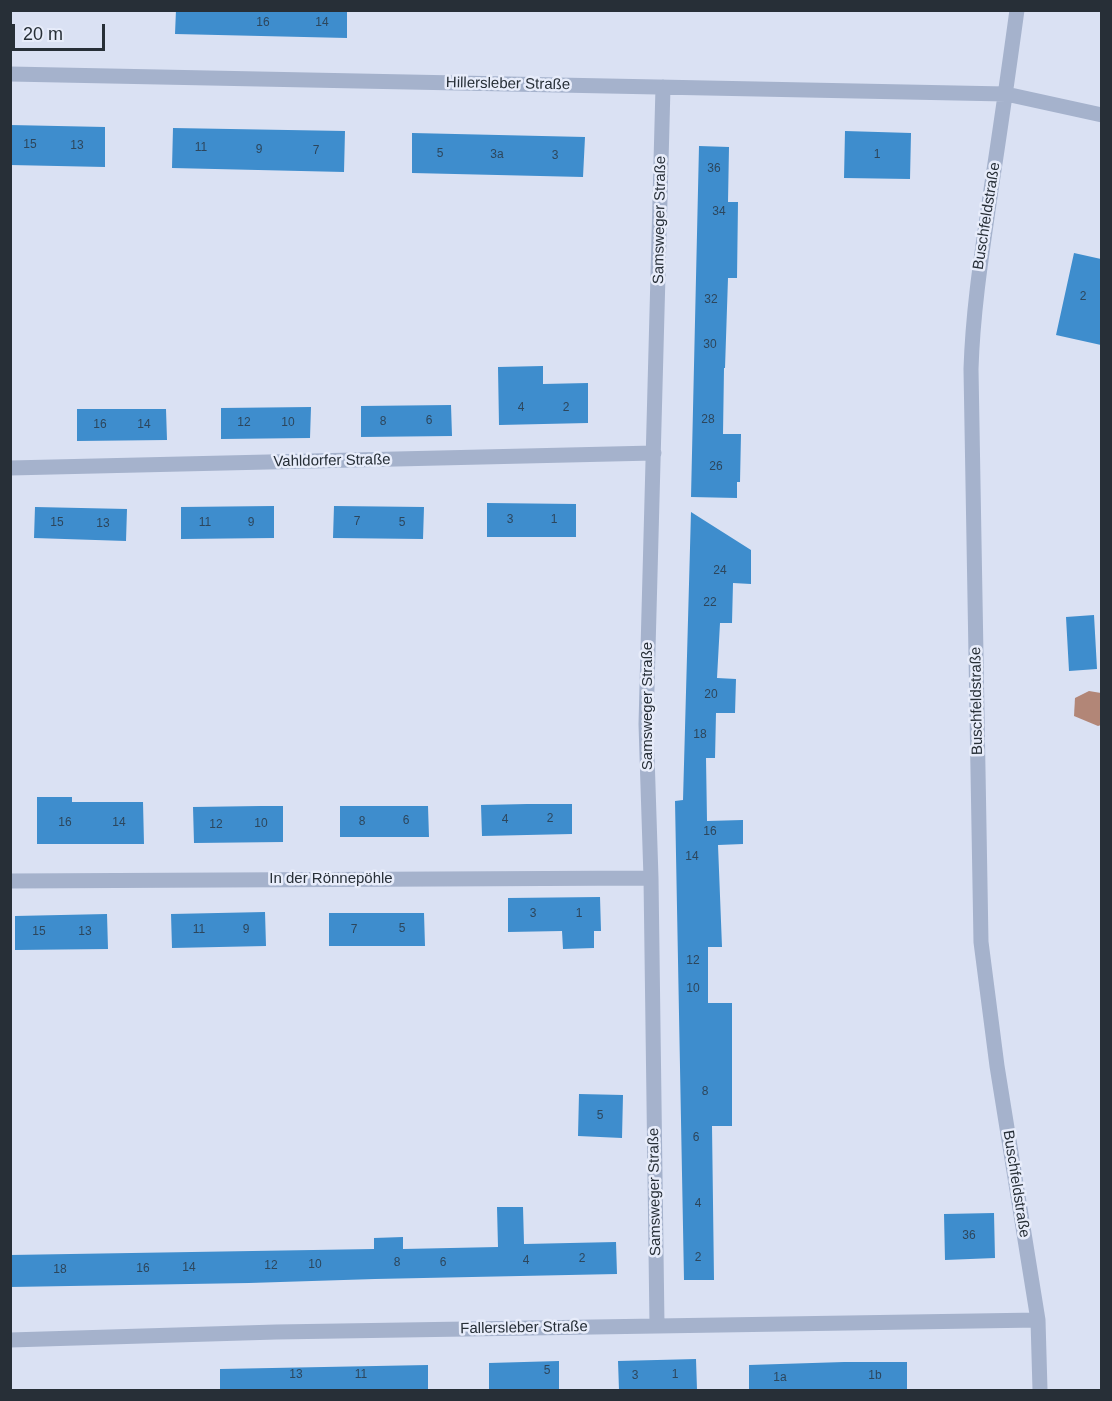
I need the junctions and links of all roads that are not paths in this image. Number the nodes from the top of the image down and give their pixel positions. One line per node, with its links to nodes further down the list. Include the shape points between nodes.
1 (1017, 10): 4 (street, Buschfeldstraße)
2 (10, 74): 3 (street, Hillersleber Straße)
3 (663, 87): 4 (street, Hillersleber Straße); 6 (street, Samsweger Straße)
4 (1006, 94): 5 (street, Hillersleber Straße); 10 (street, Buschfeldstraße, via 976,287 971,359 981,942)
5 (1101, 116)
6 (654, 453): 7 (street, Vahldorfer Straße); 8 (street, Samsweger Straße, via 646,724)
7 (10, 468)
8 (651, 878): 9 (street, In der Rönnepöhle); 11 (street, Samsweger Straße)
9 (10, 881)
10 (1038, 1320): 11 (street, Fallersleber Straße); 13 (street, Buschfeldstraße)
11 (657, 1325): 12 (street, Fallersleber Straße)
12 (10, 1340)
13 (1040, 1390)

